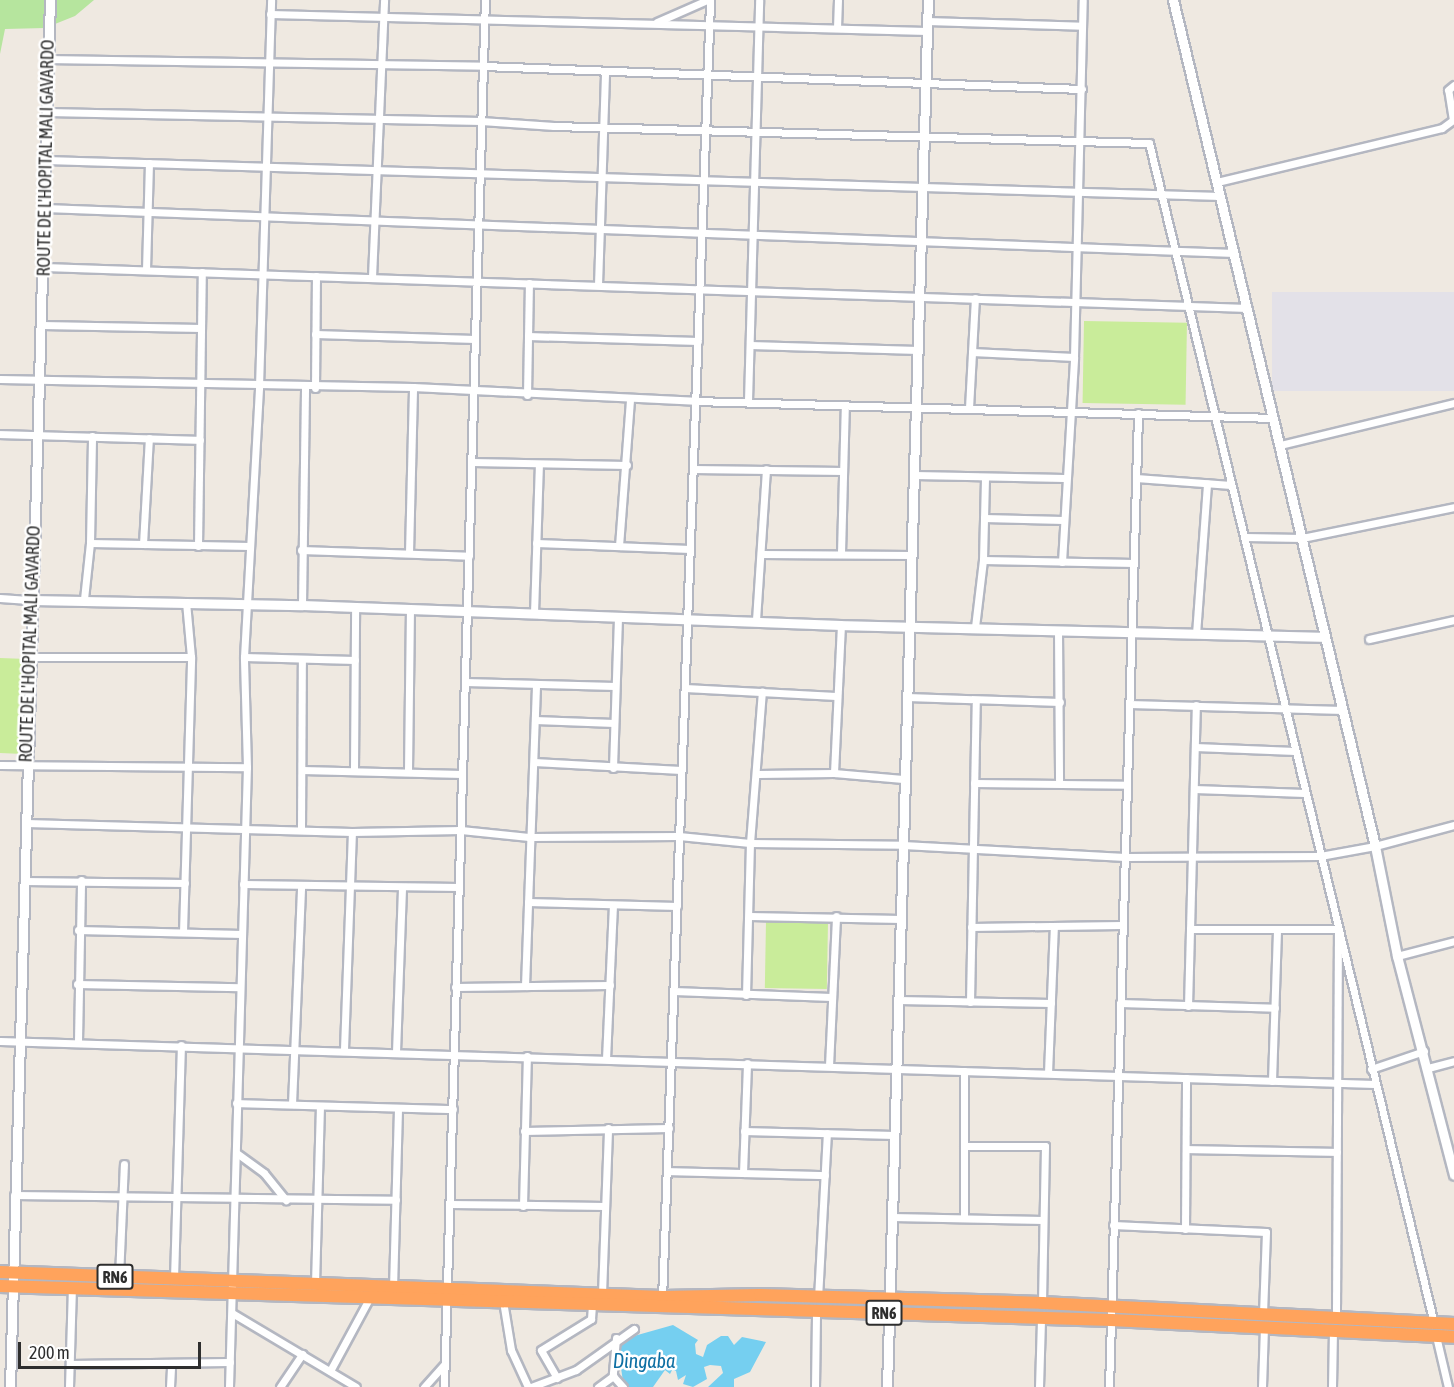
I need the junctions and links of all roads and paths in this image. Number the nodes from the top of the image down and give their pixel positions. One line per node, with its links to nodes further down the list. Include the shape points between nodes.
1 (50, 0): 20 (street, ROUTE DE L'HOPITAL MALI GAVARDO)
2 (271, 0): 11 (street)
3 (384, 0): 12 (street)
4 (485, 0): 13 (street)
5 (709, 0): 14 (street); 18 (street)
6 (759, 0): 15 (street)
7 (838, 0): 19 (street)
8 (928, 0): 16 (street)
9 (1083, 0): 17 (street)
10 (1173, 0): 48 (street)
11 (270, 14): 12 (street); 21 (street)
12 (383, 16): 13 (street); 23 (street)
13 (484, 19): 14 (street); 22 (street)
14 (652, 24): 18 (street)
15 (758, 26): 18 (street); 19 (street); 26 (street)
16 (927, 26): 17 (street); 19 (street); 27 (street)
17 (1082, 26): 29 (street)
18 (709, 27): 25 (street)
19 (837, 28)
20 (49, 58): 21 (street); 30 (street, ROUTE DE L'HOPITAL MALI GAVARDO)
21 (269, 64): 23 (street); 31 (street)
22 (483, 66): 23 (street); 24 (street); 33 (street)
23 (382, 67): 32 (street)
24 (604, 73): 25 (street); 35 (street)
25 (707, 77): 26 (street); 36 (street)
26 (757, 77): 27 (street); 37 (street)
27 (926, 84): 29 (street); 38 (street)
28 (1454, 85): 34 (street, via 1448,90)
29 (1082, 89): 39 (street)
30 (47, 112): 31 (street); 40 (street, ROUTE DE L'HOPITAL MALI GAVARDO)
31 (267, 118): 32 (street); 42 (street)
32 (380, 121): 33 (street); 43 (street)
33 (481, 121): 35 (street); 44 (street)
34 (1453, 123): 48 (street)
35 (603, 128): 36 (street); 45 (street)
36 (705, 131): 37 (street); 46 (street)
37 (755, 131): 38 (street); 47 (street)
38 (924, 136): 39 (street); 49 (street)
39 (1080, 141): 50 (street); 52 (street, via 1149,143)
40 (46, 160): 41 (street); 53 (street, ROUTE DE L'HOPITAL MALI GAVARDO)
41 (149, 163): 42 (street); 54 (street)
42 (266, 166): 43 (street); 55 (street)
43 (378, 170): 44 (street); 56 (street)
44 (480, 172): 45 (street); 57 (street)
45 (601, 178): 46 (street); 58 (street)
46 (703, 180): 47 (street); 59 (street)
47 (754, 181): 49 (street); 60 (street)
48 (1216, 182): 51 (street)
49 (922, 189): 50 (street); 61 (street)
50 (1079, 192): 52 (street); 62 (street)
51 (1220, 195): 52 (street); 64 (street)
52 (1162, 196): 63 (street)
53 (45, 208): 54 (street); 65 (street, ROUTE DE L'HOPITAL MALI GAVARDO)
54 (146, 212): 55 (street); 66 (street)
55 (264, 216): 56 (street); 68 (street)
56 (377, 220): 57 (street); 70 (street)
57 (478, 222): 58 (street); 71 (street)
58 (599, 229): 59 (street); 73 (street)
59 (701, 233): 60 (street); 74 (street)
60 (753, 234): 61 (street); 75 (street)
61 (921, 241): 62 (street); 76 (street)
62 (1077, 246): 63 (street); 78 (street)
63 (1175, 250): 64 (street); 79 (street)
64 (1234, 253): 80 (street)
65 (44, 267): 66 (street); 81 (street, ROUTE DE L'HOPITAL MALI GAVARDO)
66 (146, 270): 67 (street)
67 (202, 272): 68 (street); 82 (street)
68 (262, 274): 69 (street); 94 (street)
69 (316, 276): 70 (street); 83 (street)
70 (372, 277): 71 (street)
71 (477, 281): 72 (street); 85 (street)
72 (529, 283): 73 (street); 84 (street)
73 (598, 285): 74 (street)
74 (699, 289): 75 (street); 86 (street)
75 (751, 290): 76 (street); 87 (street)
76 (919, 296): 77 (street); 88 (street)
77 (975, 298): 78 (street); 89 (street)
78 (1076, 302): 79 (street); 90 (street)
79 (1188, 305): 80 (street); 109 (street)
80 (1247, 308): 110 (street)
81 (42, 325): 82 (street); 92 (street, ROUTE DE L'HOPITAL MALI GAVARDO)
82 (201, 328): 93 (street)
83 (315, 334): 85 (street); 97 (street)
84 (528, 336): 86 (street); 99 (street)
85 (475, 339): 98 (street)
86 (698, 341): 101 (street)
87 (750, 345): 88 (street); 102 (street)
88 (918, 350): 105 (street)
89 (972, 352): 90 (street); 106 (street)
90 (1074, 357): 107 (street)
91 (0, 379): 92 (street)
92 (39, 382): 93 (street); 112 (street, ROUTE DE L'HOPITAL MALI GAVARDO)
93 (201, 385): 94 (street); 115 (street)
94 (259, 386): 96 (street); 138 (street)
95 (413, 387): 97 (street); 98 (street); 142 (street)
96 (305, 388): 97 (street); 141 (street)
97 (315, 388)
98 (473, 390): 99 (street); 117 (street)
99 (527, 394): 100 (street)
100 (630, 398): 101 (street); 119 (street)
101 (695, 401): 102 (street); 120 (street)
102 (748, 401): 104 (street)
103 (1454, 403): 116 (street)
104 (845, 405): 105 (street); 122 (street)
105 (916, 406): 106 (street); 123 (street)
106 (969, 408): 107 (street)
107 (1070, 410): 108 (street); 125 (street)
108 (1138, 413): 109 (street); 126 (street)
109 (1215, 416): 110 (street); 128 (street)
110 (1273, 418): 116 (street)
111 (0, 434): 112 (street)
112 (37, 436): 113 (street); 152 (street, ROUTE DE L'HOPITAL MALI GAVARDO)
113 (92, 436): 114 (street); 134 (street)
114 (149, 438): 115 (street); 136 (street)
115 (200, 440): 137 (street)
116 (1280, 446): 133 (street)
117 (472, 462): 118 (street); 146 (street)
118 (539, 464): 119 (street); 135 (street)
119 (627, 465): 139 (street)
120 (693, 469): 121 (street); 140 (street)
121 (765, 469): 122 (street); 144 (street)
122 (843, 471): 143 (street)
123 (914, 475): 124 (street); 145 (street)
124 (985, 477): 125 (street); 130 (street)
125 (1064, 478): 131 (street)
126 (1136, 478): 127 (street); 149 (street)
127 (1207, 483): 128 (street); 169 (street)
128 (1231, 485): 132 (street)
129 (1454, 507): 133 (street)
130 (984, 518): 131 (street); 147 (street)
131 (1063, 520): 148 (street)
132 (1245, 537): 133 (street); 170 (street)
133 (1302, 538): 171 (street)
134 (90, 543): 136 (street); 151 (street)
135 (536, 543): 139 (street); 159 (street)
136 (143, 544): 137 (street)
137 (198, 546): 138 (street)
138 (250, 546): 154 (street)
139 (619, 546): 140 (street)
140 (690, 549): 161 (street)
141 (301, 550): 142 (street); 155 (street)
142 (409, 553): 146 (street)
143 (841, 553): 144 (street); 145 (street)
144 (760, 554): 162 (street)
145 (912, 555): 165 (street)
146 (469, 556): 158 (street)
147 (983, 560): 148 (street); 166 (street)
148 (1062, 562): 149 (street)
149 (1134, 563): 168 (street)
150 (0, 598): 152 (street)
151 (84, 599): 152 (street); 153 (street)
152 (32, 600): 173 (street, ROUTE DE L'HOPITAL MALI GAVARDO)
153 (186, 602): 154 (street); 174 (street)
154 (249, 605): 155 (street); 175 (street)
155 (302, 605): 156 (street)
156 (355, 608): 157 (street); 177 (street)
157 (410, 609): 158 (street); 204 (street)
158 (467, 612): 159 (street); 178 (street)
159 (534, 613): 160 (street)
160 (618, 616): 161 (street); 180 (street)
161 (687, 619): 162 (street); 181 (street)
162 (756, 620): 164 (street)
163 (1454, 620): 172 (street)
164 (841, 625): 165 (street); 183 (street)
165 (909, 627): 166 (street); 184 (street)
166 (975, 627): 167 (street)
167 (1058, 630): 168 (street); 186 (street)
168 (1132, 632): 169 (street); 187 (street)
169 (1196, 634): 170 (street)
170 (1267, 636): 171 (street); 189 (street)
171 (1325, 637): 190 (street)
172 (1369, 639)
173 (31, 657): 174 (street); 196 (street, ROUTE DE L'HOPITAL MALI GAVARDO)
174 (191, 657): 198 (street)
175 (244, 657): 176 (street); 199 (street)
176 (302, 659): 177 (street); 201 (street)
177 (355, 660): 202 (street)
178 (465, 682): 179 (street); 206 (street)
179 (536, 684): 180 (street); 191 (street)
180 (615, 686): 192 (street)
181 (685, 688): 182 (street); 203 (street)
182 (762, 691): 183 (street); 207 (street)
183 (836, 696): 205 (street)
184 (907, 697): 185 (street); 208 (street)
185 (976, 700): 186 (street); 209 (street)
186 (1060, 702): 210 (street)
187 (1129, 704): 188 (street); 211 (street)
188 (1196, 705): 189 (street); 193 (street)
189 (1285, 708): 190 (street); 194 (street)
190 (1343, 710): 225 (street)
191 (535, 720): 192 (street); 195 (street)
192 (614, 723): 200 (street)
193 (1195, 747): 194 (street); 212 (street)
194 (1295, 751): 213 (street)
195 (534, 762): 200 (street); 222 (street)
196 (26, 764): 197 (street); 198 (street); 214 (street, ROUTE DE L'HOPITAL MALI GAVARDO)
197 (0, 765)
198 (188, 765): 199 (street); 215 (street)
199 (247, 767): 217 (street)
200 (613, 768): 203 (street)
201 (302, 770): 202 (street); 218 (street)
202 (354, 770): 204 (street)
203 (681, 770): 221 (street)
204 (408, 771): 206 (street)
205 (834, 773): 207 (street); 208 (street)
206 (462, 774): 219 (street)
207 (758, 774): 223 (street)
208 (903, 779): 224 (street)
209 (974, 783): 210 (street); 226 (street)
210 (1059, 783): 211 (street)
211 (1127, 785): 229 (street)
212 (1194, 789): 213 (street); 227 (street)
213 (1304, 793): 228 (street)
214 (26, 823): 215 (street); 231 (street, ROUTE DE L'HOPITAL MALI GAVARDO)
215 (187, 825): 217 (street); 232 (street)
216 (1454, 825): 225 (street)
217 (245, 826): 218 (street); 233 (street)
218 (301, 828): 220 (street)
219 (461, 830): 220 (street); 222 (street); 236 (street)
220 (352, 832): 235 (street)
221 (680, 836): 222 (street); 223 (street); 240 (street)
222 (529, 837): 238 (street)
223 (750, 843): 224 (street); 241 (street)
224 (903, 845): 226 (street); 243 (street)
225 (1375, 846): 228 (street); 254 (street)
226 (973, 850): 229 (street); 246 (street)
227 (1192, 854): 228 (street); 229 (street); 247 (street)
228 (1320, 856): 249 (street)
229 (1125, 857): 244 (street)
230 (81, 880): 231 (street); 232 (street); 250 (street)
231 (24, 882): 271 (street, ROUTE DE L'HOPITAL MALI GAVARDO)
232 (185, 883): 251 (street)
233 (243, 884): 234 (street); 252 (street)
234 (301, 886): 235 (street); 274 (street)
235 (349, 886): 237 (street); 275 (street)
236 (459, 887): 237 (street); 259 (street)
237 (402, 888): 277 (street)
238 (528, 902): 239 (street); 257 (street)
239 (613, 905): 240 (street); 256 (street)
240 (677, 906): 260 (street)
241 (749, 916): 242 (street); 261 (street)
242 (836, 916): 243 (street); 262 (street)
243 (901, 919): 263 (street)
244 (1122, 925): 245 (street); 266 (street)
245 (1054, 926): 246 (street); 265 (street)
246 (972, 927): 264 (street)
247 (1190, 929): 248 (street); 267 (street)
248 (1277, 929): 249 (street); 268 (street)
249 (1338, 929): 287 (street); 293 (street)
250 (78, 930): 251 (street); 255 (street)
251 (183, 932): 252 (street)
252 (242, 933): 258 (street)
253 (1454, 941): 254 (street)
254 (1397, 956): 276 (street)
255 (77, 984): 258 (street); 270 (street)
256 (609, 985): 257 (street); 280 (street)
257 (525, 986): 259 (street)
258 (240, 987): 273 (street)
259 (455, 987): 278 (street)
260 (674, 991): 261 (street); 281 (street)
261 (746, 995): 262 (street)
262 (831, 997): 284 (street)
263 (898, 1000): 264 (street); 285 (street)
264 (970, 1002): 265 (street)
265 (1051, 1003): 289 (street)
266 (1120, 1003): 267 (street); 290 (street)
267 (1188, 1006): 268 (street)
268 (1275, 1008): 292 (street)
269 (0, 1041): 271 (street)
270 (78, 1041): 271 (street); 272 (street)
271 (19, 1042): 315 (street, ROUTE DE L'HOPITAL MALI GAVARDO)
272 (181, 1044): 273 (street); 317 (street)
273 (238, 1046): 274 (street); 295 (street)
274 (293, 1048): 275 (street); 296 (street)
275 (344, 1049): 277 (street)
276 (1424, 1051): 286 (street); 287 (street)
277 (396, 1052): 278 (street)
278 (454, 1054): 279 (street); 298 (street)
279 (527, 1056): 280 (street); 302 (street)
280 (606, 1059): 281 (street)
281 (671, 1061): 283 (street); 301 (street)
282 (1454, 1062): 286 (street)
283 (747, 1063): 284 (street); 303 (street)
284 (829, 1066): 285 (street)
285 (896, 1068): 288 (street); 305 (street)
286 (1428, 1068): 312 (street)
287 (1371, 1069): 294 (street)
288 (964, 1071): 289 (street); 306 (street)
289 (1048, 1073): 290 (street)
290 (1118, 1076): 291 (street); 328 (street)
291 (1186, 1078): 292 (street); 307 (street)
292 (1272, 1081): 293 (street)
293 (1338, 1083): 294 (street); 308 (street)
294 (1374, 1083): 357 (street)
295 (236, 1103): 296 (street); 309 (street)
296 (292, 1104): 297 (street)
297 (320, 1106): 299 (street); 319 (street)
298 (453, 1109): 299 (street); 322 (street)
299 (398, 1110): 321 (street)
300 (608, 1128): 301 (street); 302 (street); 324 (street)
301 (669, 1128): 311 (street)
302 (524, 1131): 323 (street)
303 (744, 1131): 304 (street); 313 (street)
304 (827, 1133): 305 (street); 314 (street)
305 (894, 1135): 325 (street)
306 (964, 1146): 326 (street); 327 (street, via 1045,1146)
307 (1186, 1149): 308 (street); 329 (street)
308 (1337, 1152): 354 (street)
309 (237, 1154): 318 (street); 320 (street, via 264,1173)
310 (124, 1164): 316 (street)
311 (668, 1171): 313 (street); 344 (street)
312 (1454, 1171)
313 (743, 1173): 314 (street)
314 (825, 1175): 340 (street)
315 (14, 1195): 316 (street); 330 (street, ROUTE DE L'HOPITAL MALI GAVARDO)
316 (124, 1195): 317 (street); 331 (street)
317 (176, 1196): 318 (street); 332 (street)
318 (232, 1198): 320 (street); 334 (street)
319 (318, 1198): 320 (street); 321 (street); 333 (street)
320 (286, 1200)
321 (396, 1200): 337 (street)
322 (450, 1204): 323 (street); 338 (street)
323 (523, 1206): 324 (street)
324 (604, 1206): 339 (street)
325 (892, 1217): 326 (street); 342 (street)
326 (964, 1218): 327 (street)
327 (1043, 1220): 345 (street)
328 (1113, 1226): 329 (street); 347 (street)
329 (1185, 1229): 353 (street, via 1266,1232)
330 (6, 1273): 331 (highway, RN6); 335 (street, ROUTE DE L'HOPITAL MALI GAVARDO)
331 (120, 1277): 332 (highway, RN6)
332 (174, 1279): 334 (highway, RN6)
333 (315, 1284): 334 (highway, RN6); 337 (highway, RN6)
334 (230, 1286): 336 (highway, RN6); 341 (highway, RN6); 349 (street)
335 (6, 1287): 336 (highway, RN6); 369 (street, ROUTE DE L'HOPITAL MALI GAVARDO)
336 (72, 1287): 362 (street)
337 (393, 1288): 338 (highway, RN6)
338 (448, 1292): 339 (highway, RN6); 341 (highway, RN6); 343 (highway, RN6); 364 (street)
339 (602, 1294): 344 (highway, RN6)
340 (818, 1298): 342 (highway, RN6); 344 (highway, RN6)
341 (369, 1299): 365 (street)
342 (889, 1299): 345 (highway, RN6); 350 (street)
343 (503, 1301): 346 (highway, RN6); 376 (street, via 511,1350)
344 (662, 1302): 346 (highway, RN6); 348 (highway, RN6)
345 (1042, 1304): 347 (highway, RN6)
346 (592, 1305): 367 (street, via 591,1319 541,1350)
347 (1111, 1306): 352 (street); 353 (highway, RN6)
348 (816, 1311): 350 (highway, RN6); 379 (street)
349 (232, 1313): 360 (street); 361 (street)
350 (888, 1313): 351 (highway, RN6); 380 (street)
351 (1041, 1318): 352 (highway, RN6); 381 (street)
352 (1111, 1320): 353 (highway, RN6); 382 (street)
353 (1263, 1322): 354 (highway, RN6); 383 (street)
354 (1335, 1323): 357 (highway, RN6); 384 (street)
355 (1454, 1324): 357 (highway, RN6)
356 (634, 1329): 359 (street)
357 (1435, 1330): 358 (highway, RN6); 385 (street)
358 (1454, 1337)
359 (616, 1338): 366 (street); 367 (street, via 576,1370)
360 (302, 1354): 365 (street); 373 (street)
361 (230, 1362): 363 (street); 372 (street)
362 (70, 1364): 363 (street); 370 (street)
363 (171, 1365): 371 (street)
364 (444, 1365): 374 (street); 375 (street)
365 (330, 1371): 368 (street)
366 (613, 1376): 377 (street); 378 (street)
367 (557, 1378): 376 (street)
368 (352, 1386)
369 (10, 1387)
370 (69, 1387)
371 (170, 1387)
372 (229, 1387)
373 (280, 1387)
374 (424, 1387)
375 (444, 1387)
376 (530, 1387)
377 (598, 1387)
378 (623, 1387)
379 (815, 1387)
380 (887, 1387)
381 (1039, 1387)
382 (1109, 1387)
383 (1262, 1387)
384 (1332, 1387)
385 (1448, 1387)

